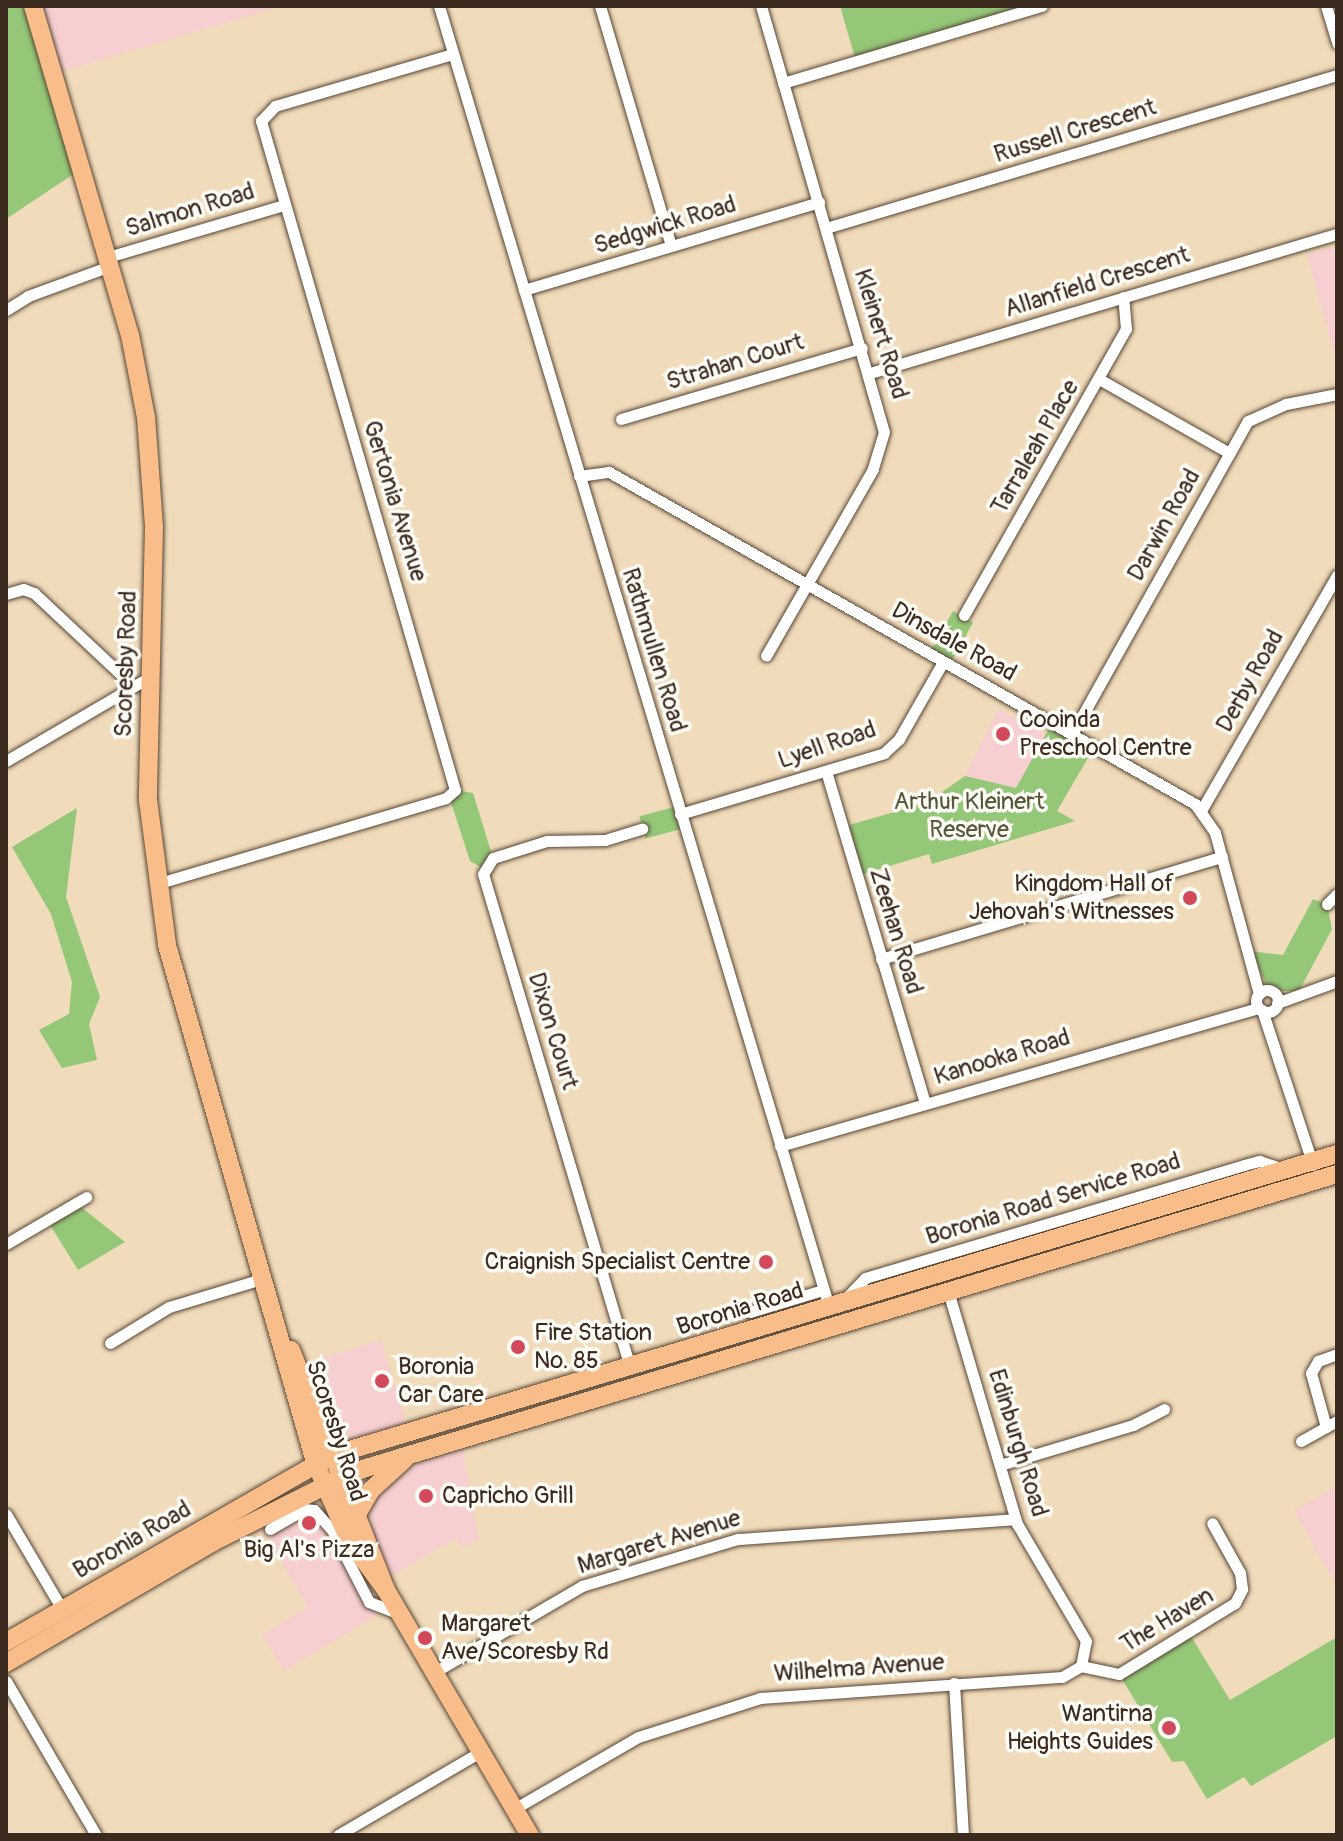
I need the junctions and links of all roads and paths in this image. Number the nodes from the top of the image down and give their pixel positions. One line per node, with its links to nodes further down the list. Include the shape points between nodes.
1 (33, 6): 16 (main road, Scoresby Road)
2 (439, 6): 8 (street, Rathmullen Road)
3 (600, 6): 15 (street)
4 (761, 6): 10 (street, Kleinert Road)
5 (1042, 6): 10 (street)
6 (1326, 6): 7 (street)
7 (1337, 43)
8 (453, 54): 12 (street, Gertonia Avenue, via 263,114 261,126); 17 (street, Rathmullen Road)
9 (1337, 75): 13 (street, Russell Crescent)
10 (783, 83): 11 (street, Kleinert Road)
11 (819, 202): 13 (street, Kleinert Road); 15 (street, Sedgwick Road)
12 (284, 205): 16 (street, Salmon Road); 41 (street, Gertonia Avenue, via 455,790 446,798)
13 (826, 228): 20 (street, Kleinert Road)
14 (1337, 234): 18 (street, Allanfield Crescent)
15 (671, 246): 17 (street, Sedgwick Road)
16 (109, 262): 19 (street, Salmon Road); 33 (main road, Scoresby Road, via 136,360 152,472)
17 (524, 290): 26 (street, Rathmullen Road)
18 (1123, 297): 21 (street, Allanfield Crescent); 22 (street, Tarraleah Place, via 1128,325)
19 (6, 310)
20 (862, 348): 21 (street, Kleinert Road); 24 (street, Strahan Court)
21 (870, 373): 28 (street, Kleinert Road, via 883,418 882,447)
22 (1099, 379): 25 (street); 30 (street, Tarraleah Place)
23 (1337, 394): 25 (street, Darwin Road, via 1255,414)
24 (621, 419)
25 (1229, 453): 34 (street, Darwin Road)
26 (579, 476): 28 (street, Dinsdale Road, via 609,472); 38 (street, Rathmullen Road)
27 (1337, 575): 37 (street, Derby Road)
28 (808, 584): 31 (street, Kleinert Road); 32 (street, Dinsdale Road)
29 (6, 594): 33 (street, via 23,589 34,593)
30 (964, 615)
31 (766, 656)
32 (943, 662): 34 (street, Dinsdale Road); 36 (street, Lyell Road, via 895,744 878,756)
33 (142, 682): 35 (street); 41 (main road, Scoresby Road)
34 (1072, 734): 37 (street, Dinsdale Road)
35 (6, 761)
36 (826, 771): 38 (street, Lyell Road); 44 (street, Zeehan Road)
37 (1202, 809): 40 (street)
38 (680, 814): 48 (street, Rathmullen Road)
39 (642, 829): 61 (street, Dixon Court, via 605,840 551,840 494,857 483,874)
40 (1222, 857): 44 (street); 46 (street)
41 (156, 884): 54 (main road, Scoresby Road, via 173,970)
42 (1337, 894): 43 (street)
43 (1327, 904)
44 (881, 959): 47 (street, Zeehan Road)
45 (1337, 981): 46 (street, Kanooka Road)
46 (1266, 1001): 47 (street, Kanooka Road); 49 (street, via 1275,1037)
47 (925, 1103): 48 (street, Kanooka Road)
48 (780, 1146): 56 (street, Rathmullen Road)
49 (1326, 1160): 50 (main road, Boronia Road); 51 (main road, Boronia Road); 55 (main road, Boronia Road)
50 (1287, 1170): 55 (main road, Boronia Road); 56 (street, Boronia Road Service Road, via 1259,1161 865,1278)
51 (1337, 1174)
52 (86, 1197): 53 (street)
53 (6, 1244)
54 (265, 1278): 58 (main road, Scoresby Road); 59 (street, via 169,1307)
55 (945, 1281): 56 (main road, Boronia Road); 70 (street, Edinburgh Road)
56 (832, 1306): 57 (street, Boronia Road); 61 (main road, Boronia Road); 68 (main road, Boronia Road)
57 (750, 1312)
58 (278, 1322): 62 (main road, Scoresby Road); 64 (main road, Scoresby Road)
59 (110, 1343)
60 (1337, 1354): 65 (street, via 1318,1361 1311,1373)
61 (630, 1367): 67 (main road, Boronia Road)
62 (316, 1403): 67 (main road, via 336,1432); 69 (main road, Scoresby Road)
63 (1164, 1409): 70 (street, via 1133,1425)
64 (303, 1420): 69 (main road, Scoresby Road); 72 (main road, via 299,1450)
65 (1331, 1424): 66 (street)
66 (1301, 1441)
67 (363, 1446): 69 (main road, Boronia Road)
68 (412, 1453): 71 (main road, Boronia Road); 75 (main road, via 378,1482)
69 (324, 1459): 71 (main road, Scoresby Road); 72 (main road, Boronia Road); 73 (main road, Scoresby Road)
70 (1000, 1465): 76 (street, Edinburgh Road)
71 (341, 1477): 73 (main road, Boronia Road); 75 (main road, Scoresby Road)
72 (277, 1483): 80 (main road, Boronia Road)
73 (323, 1484): 79 (main road, Scoresby Road, via 349,1540); 83 (main road, Boronia Road)
74 (6, 1514): 80 (street)
75 (356, 1516): 79 (main road, Scoresby Road)
76 (1015, 1519): 84 (street, Edinburgh Road, via 1084,1637); 85 (street, Margaret Avenue, via 730,1541 582,1586)
77 (1212, 1523): 84 (street, The Haven, via 1240,1573 1242,1589 1235,1603 1119,1674)
78 (270, 1529): 81 (street, via 304,1509 314,1510 332,1530 369,1602)
79 (386, 1590): 81 (main road, Scoresby Road)
80 (62, 1609): 82 (main road, Boronia Road)
81 (398, 1613): 85 (main road, Scoresby Road)
82 (6, 1642)
83 (6, 1663)
84 (1082, 1664): 87 (street, Wilhelma Avenue, via 1062,1677)
85 (433, 1673): 88 (main road, Scoresby Road)
86 (6, 1681): 91 (street)
87 (954, 1683): 89 (street, Wilhelma Avenue, via 787,1693 749,1701 638,1737); 94 (street)
88 (480, 1752): 89 (main road, Scoresby Road); 90 (street)
89 (514, 1809): 93 (main road, Scoresby Road)
90 (354, 1831): 92 (street)
91 (96, 1835)
92 (338, 1835)
93 (530, 1835)
94 (963, 1835)

